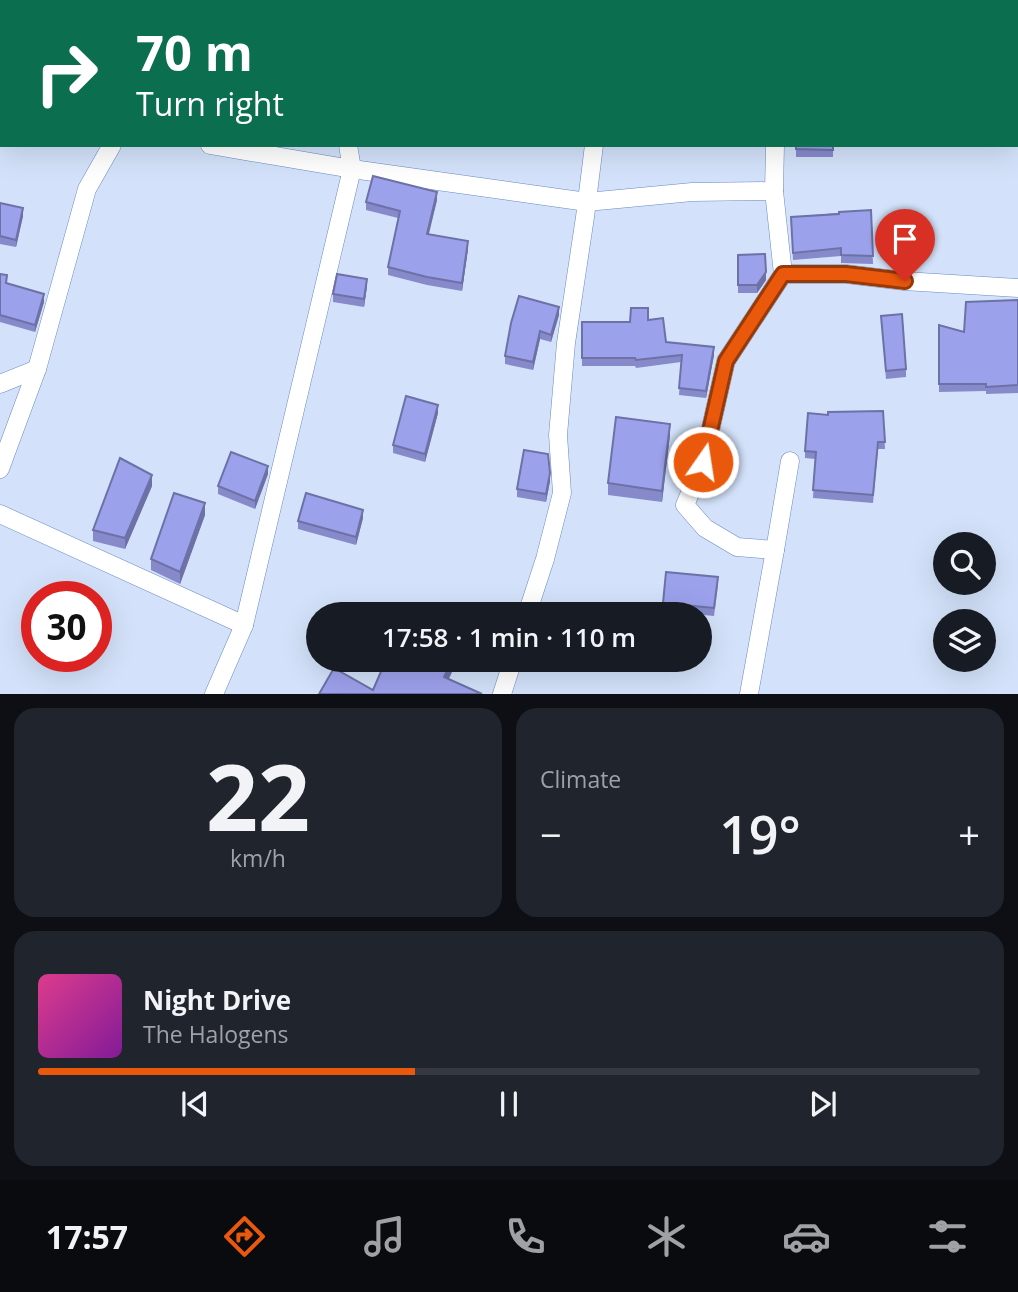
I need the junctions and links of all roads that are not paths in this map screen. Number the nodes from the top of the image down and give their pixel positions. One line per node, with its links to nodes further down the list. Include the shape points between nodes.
1 (111, 147): 11 (street, via 87,189)
2 (222, 147): 6 (street)
3 (348, 147): 6 (street)
4 (594, 147): 8 (street)
5 (775, 147): 7 (street)
6 (352, 169): 8 (street); 18 (street)
7 (774, 191): 8 (street, via 692,192); 9 (street)
8 (587, 202): 17 (street, via 564,356 558,435 562,494)
9 (783, 274): 10 (street, via 846,274); 16 (street, via 726,361 703,462 685,505 705,528 737,547)
10 (1018, 288)
11 (37, 369): 12 (street); 14 (street)
12 (0, 384)
13 (790, 461): 16 (street)
14 (0, 469)
15 (0, 514): 18 (street)
16 (775, 550): 22 (street)
17 (531, 602)
18 (244, 625): 20 (street)
19 (509, 672): 21 (street)
20 (215, 694)
21 (502, 694)
22 (750, 694)

